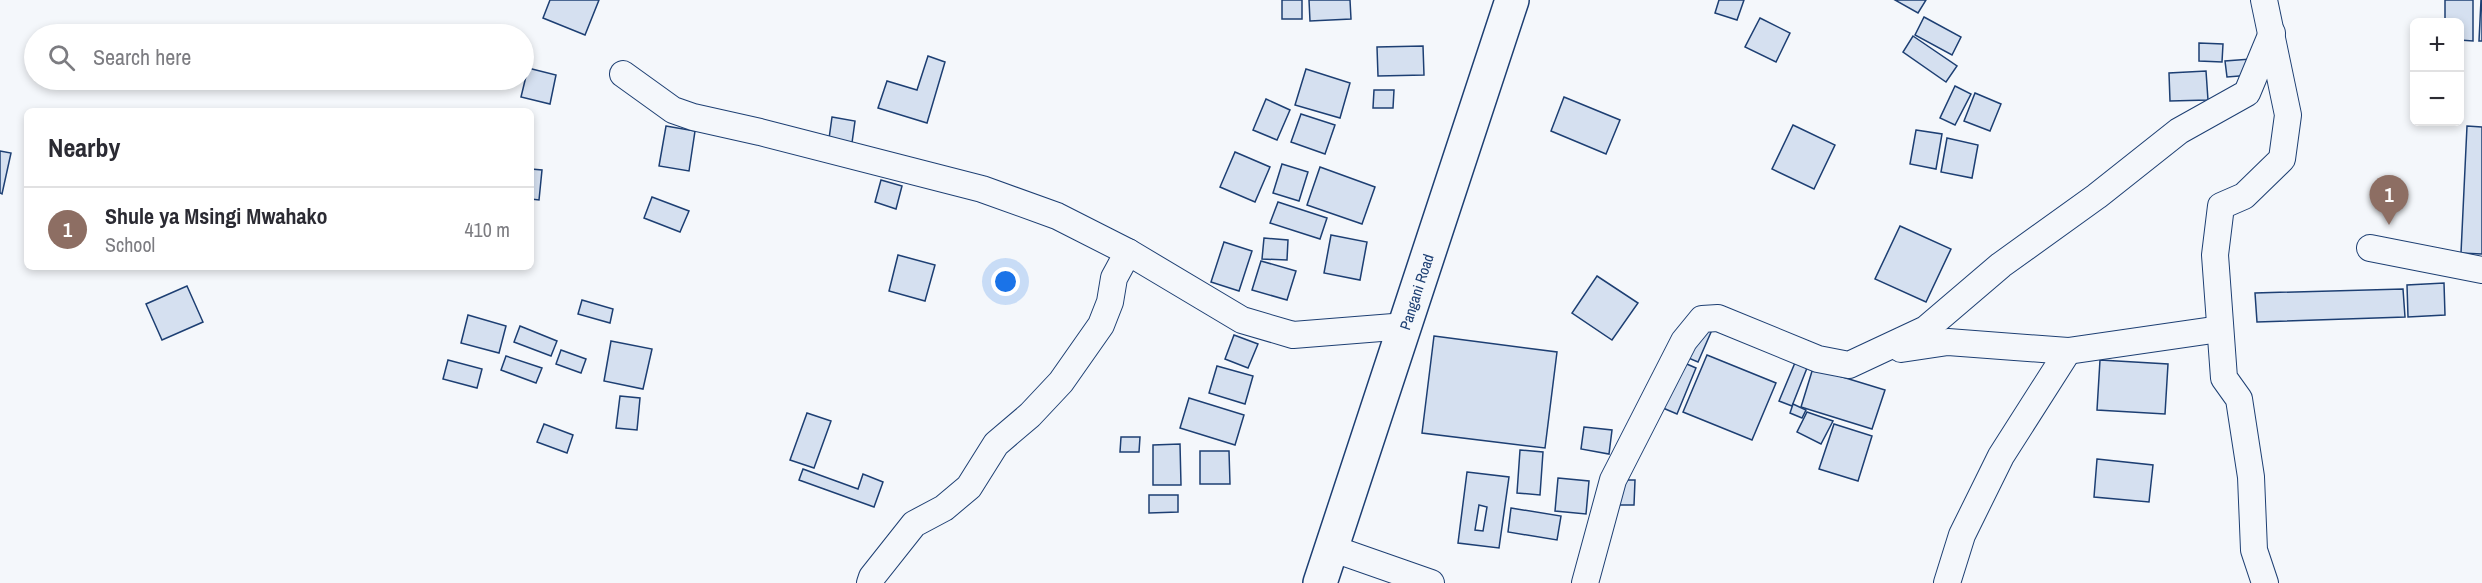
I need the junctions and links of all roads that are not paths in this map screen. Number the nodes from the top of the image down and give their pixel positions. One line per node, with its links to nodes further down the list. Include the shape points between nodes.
1 (2264, 0): 3 (street)
2 (1508, 1): 8 (main road, Pangani Road)
3 (2272, 33): 9 (street, via 2288,115 2282,159 2244,196 2221,206 2215,255); 10 (street, via 2247,93 2179,131 2001,266 1926,329)
4 (623, 74): 6 (street, via 673,110 982,189 1057,216)
5 (2370, 248): 7 (street)
6 (1128, 252): 8 (street, via 1242,320 1293,334); 13 (street, via 1114,278 1101,325 1061,382 996,444 969,487 944,508 914,524)
7 (2482, 270)
8 (1406, 326): 12 (main road, Pangani Road)
9 (2220, 329): 11 (street); 18 (street, via 2224,378 2239,399 2250,477 2254,550)
10 (1883, 351): 11 (street, via 1948,342); 16 (street, via 1849,365 1818,359 1718,318 1702,319 1684,340 1613,480)
11 (2068, 351): 17 (street, via 2001,456 1962,535)
12 (1331, 548): 14 (main road, Pangani Road); 15 (street)
13 (870, 583)
14 (1320, 583)
15 (1431, 583)
16 (1585, 583)
17 (1947, 583)
18 (2265, 583)

